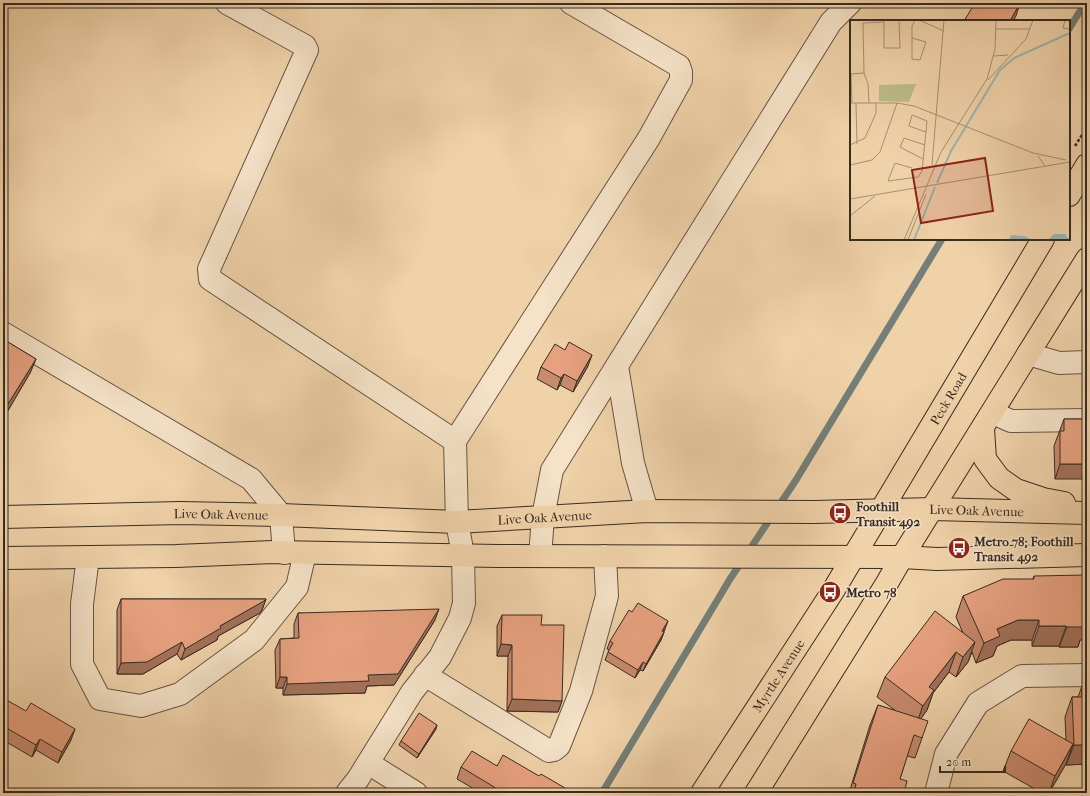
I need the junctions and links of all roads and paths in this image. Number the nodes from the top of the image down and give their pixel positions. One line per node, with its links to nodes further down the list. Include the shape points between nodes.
1 (227, 3): 15 (street, via 306,46 307,50 209,270 210,279)
2 (571, 3): 15 (street, via 679,66 681,80 649,138)
3 (850, 3): 12 (street, via 831,22)
4 (1087, 127): 5 (path)
5 (1080, 158): 6 (main road)
6 (1070, 192)
7 (1042, 240): 18 (main road, Peck Road)
8 (1087, 259): 10 (main road)
9 (3, 333): 21 (street, via 250,479)
10 (1028, 354): 11 (street, via 1059,363); 14 (main road)
11 (1087, 362)
12 (617, 366): 19 (street, via 633,463); 23 (street, via 552,470)
13 (1087, 420): 14 (street)
14 (988, 421): 16 (main road, via 985,459 999,478 1016,490 1043,499); 17 (main road)
15 (455, 441): 24 (street)
16 (1087, 507)
17 (933, 509): 18 (main road, Live Oak Avenue); 20 (main road, Live Oak Avenue); 32 (main road)
18 (882, 510): 19 (main road, Live Oak Avenue); 31 (main road, Peck Road)
19 (647, 511): 23 (main road, Live Oak Avenue)
20 (1087, 513)
21 (281, 515): 22 (main road, Live Oak Avenue, via 181,513); 24 (main road, Live Oak Avenue); 25 (street)
22 (3, 517)
23 (542, 517): 24 (main road, Live Oak Avenue); 28 (street)
24 (457, 522): 26 (street)
25 (294, 553): 26 (main road); 30 (main road); 30 (street, via 297,587 254,640 180,694 141,706 100,699 82,664 82,604)
26 (463, 555): 28 (main road); 34 (street, via 464,603 460,618 440,657)
27 (1087, 555): 32 (main road, via 937,559)
28 (540, 556): 29 (main road)
29 (605, 556): 31 (main road); 34 (street, via 607,596 581,691 559,746 554,750 549,751)
30 (88, 557): 33 (main road)
31 (852, 557): 32 (main road); 39 (main road, Myrtle Avenue, via 833,591)
32 (902, 557): 40 (main road)
33 (3, 558)
34 (425, 675): 36 (street)
35 (1087, 675): 41 (street, via 1022,676 978,702 946,754)
36 (368, 763): 37 (street); 38 (street)
37 (347, 793)
38 (416, 793)
39 (702, 793)
40 (756, 793)
41 (936, 793)

